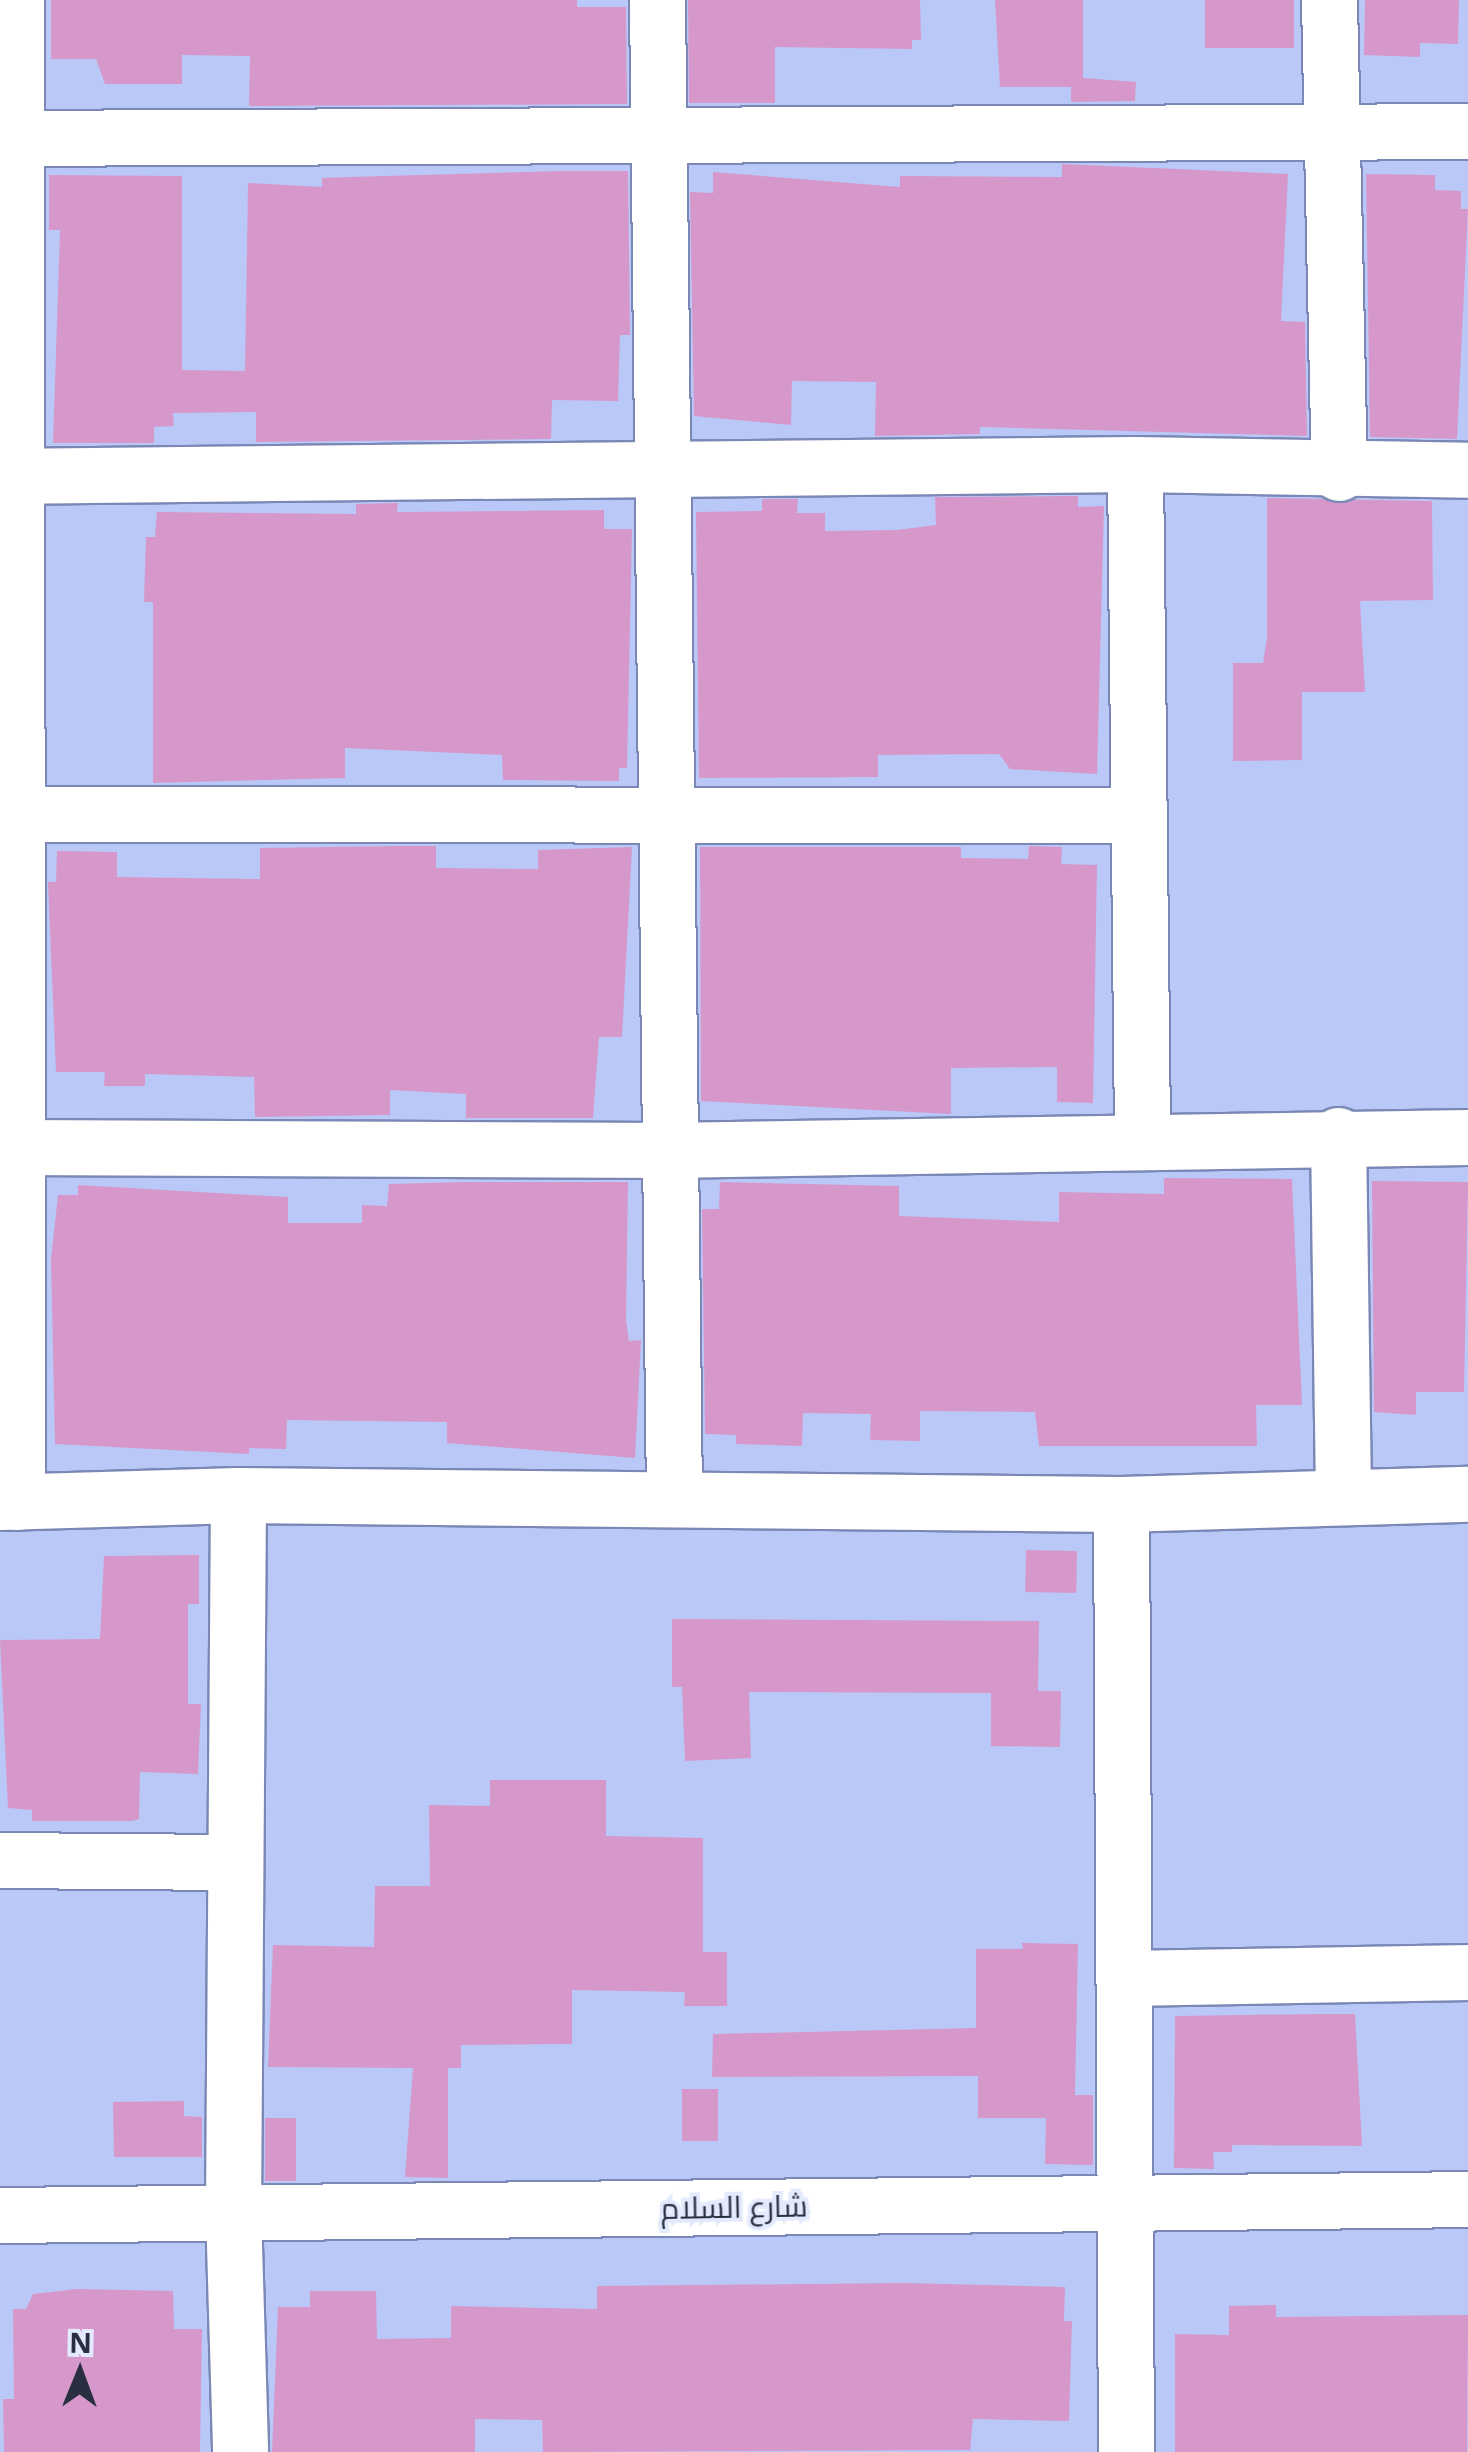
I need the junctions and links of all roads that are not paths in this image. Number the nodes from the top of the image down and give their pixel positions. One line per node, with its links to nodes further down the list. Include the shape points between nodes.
1 (16, 0): 7 (street)
2 (657, 0): 6 (street)
3 (1329, 0): 4 (street)
4 (1329, 130): 5 (street); 6 (street); 11 (street)
5 (1468, 131)
6 (660, 135): 7 (street); 10 (street)
7 (7, 138): 12 (street)
8 (1135, 464): 10 (street); 11 (street); 15 (street)
9 (1468, 470): 11 (street)
10 (662, 472): 12 (street); 13 (street)
11 (1339, 473)
12 (8, 476): 14 (street)
13 (665, 812): 14 (street); 15 (street); 20 (street)
14 (9, 814): 19 (street)
15 (1139, 815): 16 (street)
16 (1142, 1136): 17 (street); 20 (street)
17 (1338, 1136): 18 (street); 23 (street)
18 (1468, 1137)
19 (16, 1147): 20 (street); 25 (street)
20 (666, 1150): 24 (street)
21 (1468, 1494): 23 (street)
22 (238, 1495): 24 (street); 25 (street); 28 (street)
23 (1343, 1497): 26 (street)
24 (674, 1498): 26 (street)
25 (9, 1502)
26 (1121, 1504): 30 (street)
27 (0, 1860): 28 (street)
28 (235, 1862): 33 (street)
29 (1468, 1972): 30 (street)
30 (1125, 1978): 32 (street)
31 (1468, 2199): 32 (street, شارع السلام)
32 (1125, 2203): 33 (street, شارع السلام); 36 (street)
33 (233, 2211): 34 (street, شارع السلام); 35 (street)
34 (0, 2215)
35 (240, 2452)
36 (1126, 2452)

